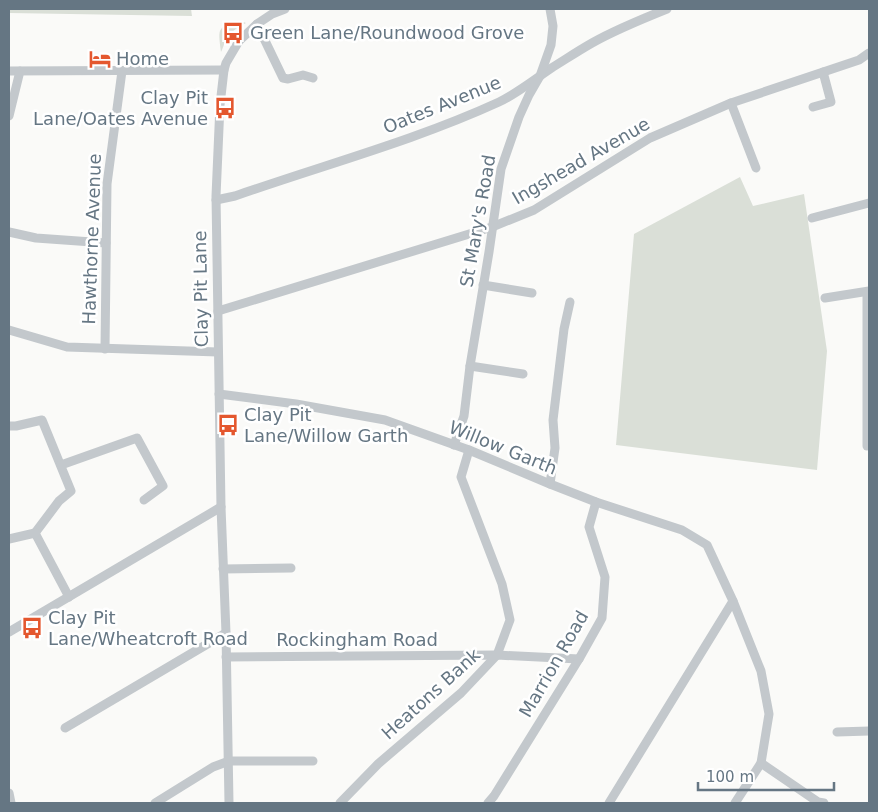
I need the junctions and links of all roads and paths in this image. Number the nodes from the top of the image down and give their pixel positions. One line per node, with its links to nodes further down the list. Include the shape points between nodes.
1 (285, 9): 4 (street)
2 (550, 9): 11 (street, St Mary's Road, via 553,26 551,45)
3 (667, 9): 11 (street, Oates Avenue, via 592,43)
4 (257, 24): 6 (street, via 239,41); 12 (street, via 282,78 303,75)
5 (869, 53): 10 (street, Ingshead Avenue, via 859,60)
6 (224, 70): 9 (street); 17 (street, Clay Pit Lane)
7 (9, 71): 8 (street)
8 (20, 71): 9 (street); 15 (street)
9 (122, 71): 22 (street, Hawthorne Avenue, via 108,184)
10 (823, 72): 13 (street, Ingshead Avenue); 14 (street, via 831,102)
11 (540, 76): 17 (street, Oates Avenue, via 501,101 455,121); 20 (street, St Mary's Road, via 519,117 501,169)
12 (313, 78)
13 (731, 103): 16 (street); 20 (street, Ingshead Avenue, via 650,138 534,210)
14 (813, 107)
15 (9, 116)
16 (756, 168)
17 (216, 200): 28 (street, Clay Pit Lane)
18 (869, 203): 19 (street)
19 (812, 218)
20 (492, 227): 23 (street, St Mary's Road); 28 (street, Ingshead Avenue)
21 (9, 232): 22 (street, via 36,238)
22 (106, 243): 30 (street, Hawthorne Avenue)
23 (483, 285): 25 (street); 32 (street, St Mary's Road)
24 (868, 292): 26 (street); 34 (street)
25 (532, 293)
26 (825, 298)
27 (570, 302): 41 (street, via 553,420 555,448)
28 (218, 311): 31 (street, Clay Pit Lane)
29 (9, 330): 30 (street, via 67,347)
30 (105, 349): 31 (street)
31 (218, 352): 35 (street, Clay Pit Lane)
32 (470, 366): 33 (street); 37 (street, St Mary's Road, via 464,416)
33 (523, 374)
34 (868, 385): 38 (street)
35 (219, 394): 37 (street, Willow Garth, via 385,420); 44 (street, Clay Pit Lane)
36 (9, 426): 40 (street, via 42,420)
37 (454, 445): 39 (street, Willow Garth)
38 (867, 446)
39 (469, 450): 41 (street, Willow Garth); 53 (street, Heatons Bank, via 461,477 502,584 510,620)
40 (61, 465): 42 (street, via 137,438 163,486); 45 (street, via 71,491)
41 (550, 484): 43 (street, Willow Garth)
42 (144, 500)
43 (596, 502): 50 (street, Willow Garth, via 682,530 707,546); 55 (street, Marrion Road, via 589,527 605,577 602,618)
44 (221, 507): 48 (street, Clay Pit Lane); 49 (street)
45 (34, 533): 46 (street); 49 (street)
46 (9, 539)
47 (291, 568): 48 (street)
48 (223, 569): 52 (street, Clay Pit Lane)
49 (68, 597): 51 (street)
50 (733, 601): 61 (street, Willow Garth, via 761,672 769,714); 68 (street)
51 (9, 632)
52 (226, 633): 54 (street, Clay Pit Lane); 56 (street)
53 (497, 655): 54 (street, Rockingham Road); 55 (street, Rockingham Road); 66 (street, Heatons Bank, via 461,693 378,764)
54 (226, 657): 59 (street, Clay Pit Lane)
55 (579, 659): 67 (street, Marrion Road)
56 (65, 728)
57 (836, 732): 58 (street)
58 (869, 732)
59 (229, 761): 60 (street); 64 (street, via 213,767); 65 (street, Clay Pit Lane)
60 (313, 761)
61 (761, 762): 69 (street); 70 (street)
62 (9, 793): 63 (street)
63 (11, 803)
64 (155, 803)
65 (229, 803)
66 (340, 803)
67 (488, 803)
68 (609, 803)
69 (735, 803)
70 (819, 803)

